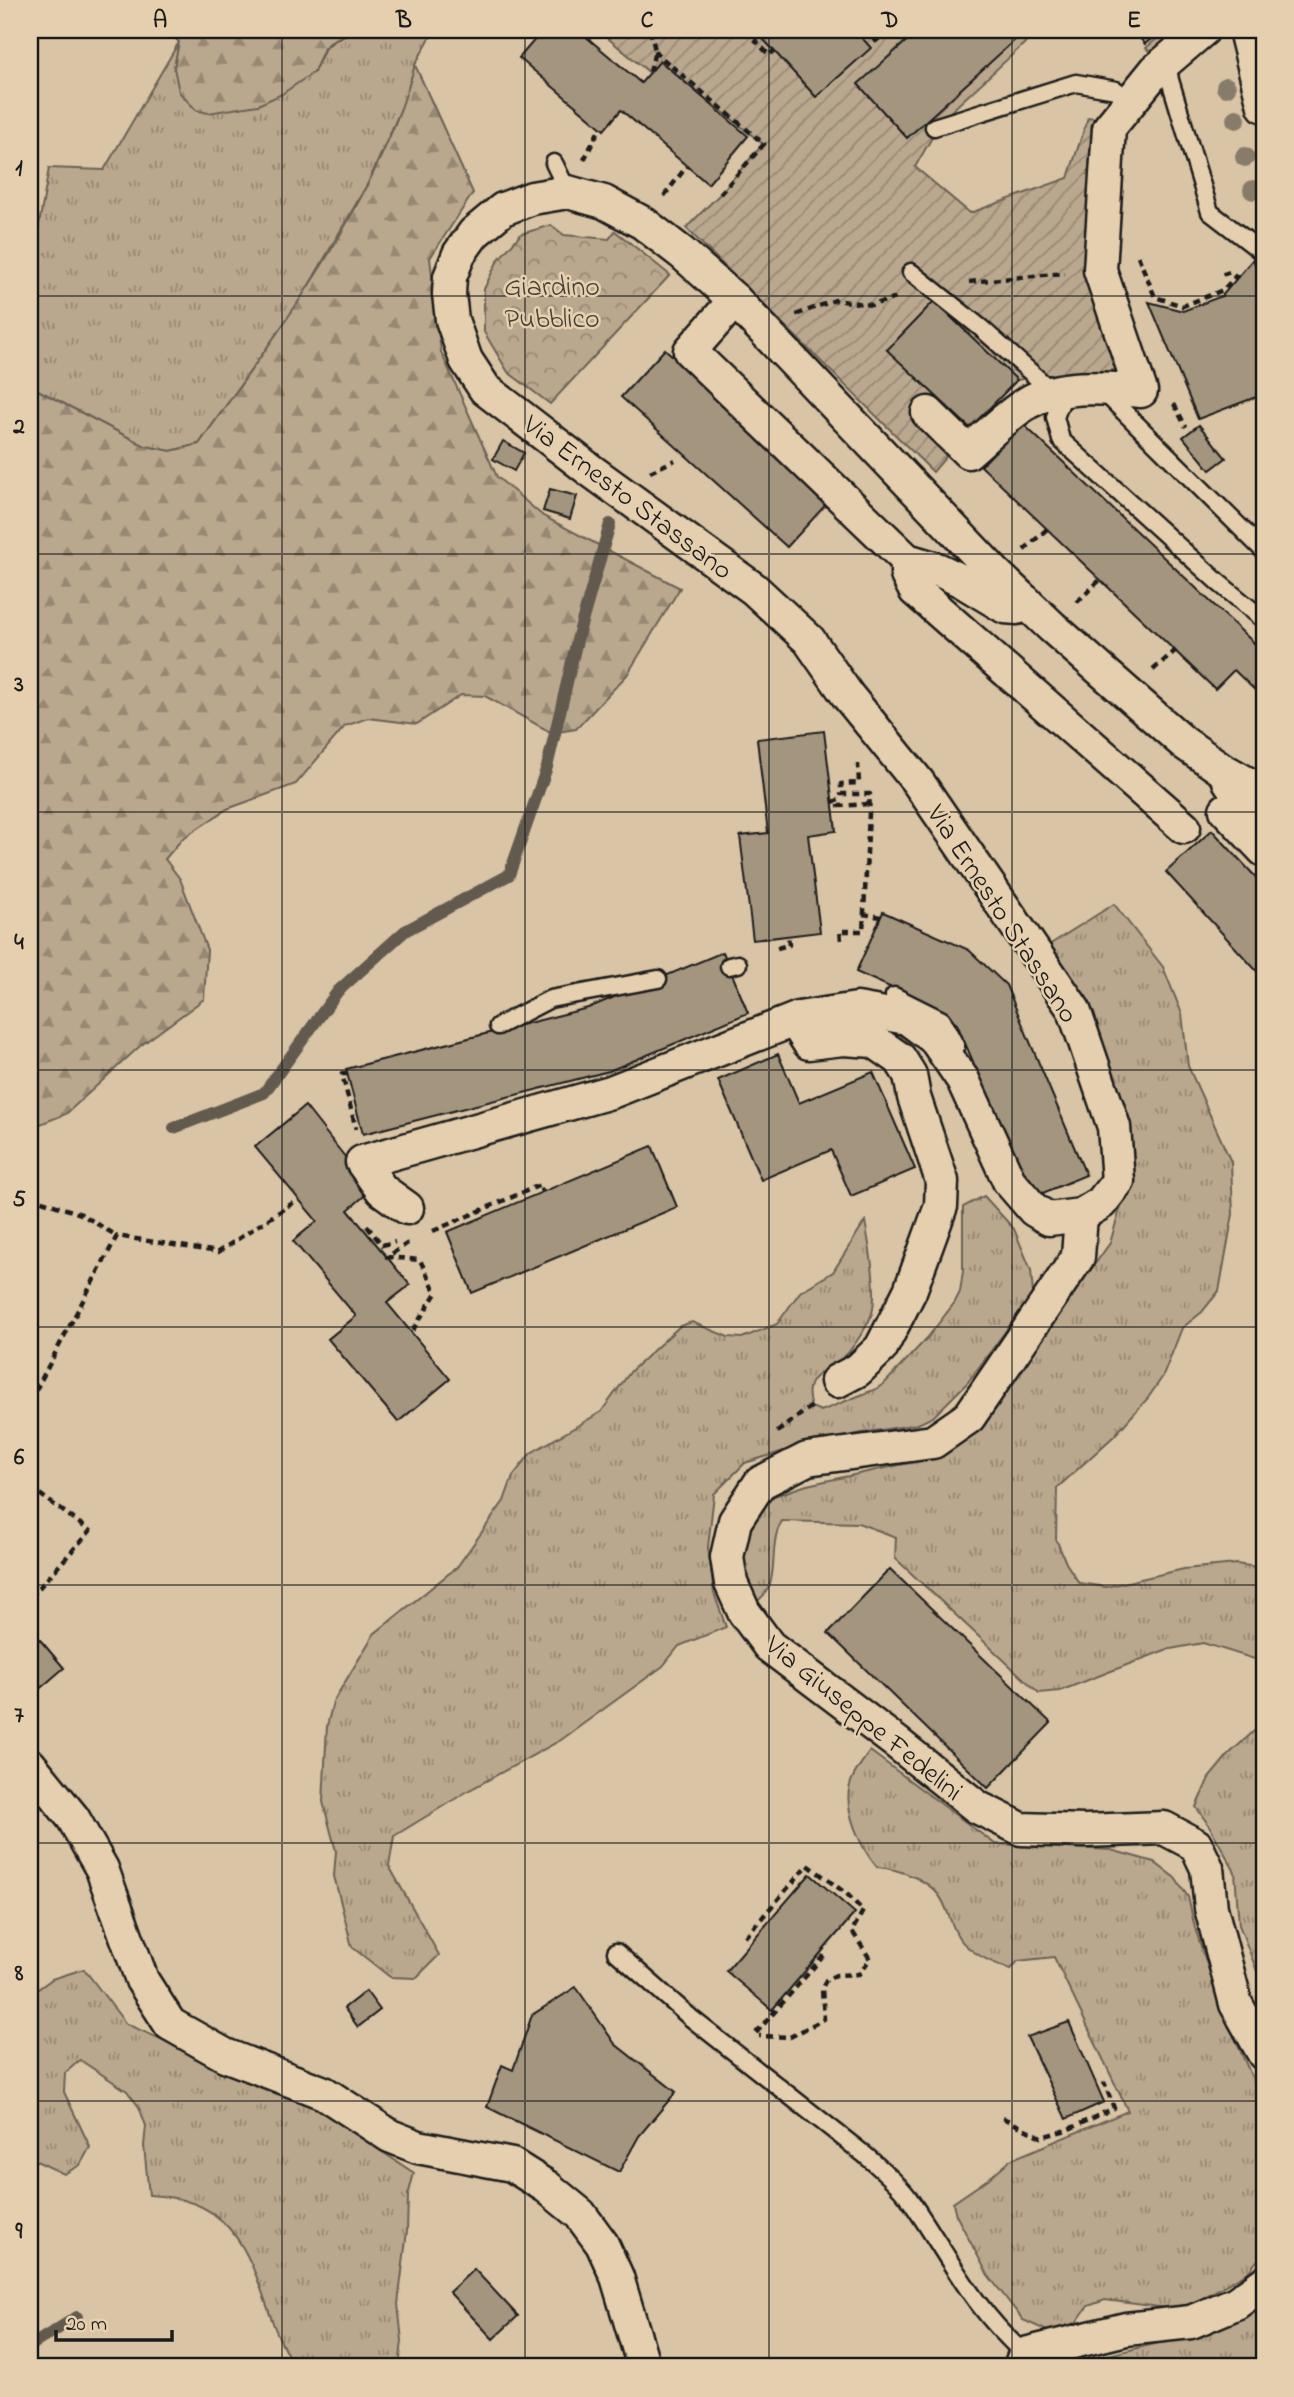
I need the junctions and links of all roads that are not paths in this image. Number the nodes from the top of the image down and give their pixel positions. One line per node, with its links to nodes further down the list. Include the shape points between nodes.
1 (1203, 30): 3 (street)
2 (1245, 30): 5 (street)
3 (1169, 70): 4 (street); 9 (lane, via 1210,212 1262,252)
4 (1130, 101): 6 (lane, via 1116,90 1076,83); 12 (street, via 1110,128 1100,270 1141,391)
5 (1264, 106)
6 (934, 127)
7 (554, 163): 8 (lane)
8 (568, 192): 11 (street, Via Ernesto Stassano, via 604,202 643,223); 31 (street, Via Ernesto Stassano, via 503,209 474,233 458,254 449,293 452,320 466,360 485,388 754,589 808,640 918,782 1074,1010 1114,1127 1118,1181 1101,1203)
9 (1264, 259)
10 (911, 272): 13 (lane, via 1045,385)
11 (736, 300): 16 (street, via 691,351); 17 (street, Via Ernesto Stassano)
12 (1099, 388): 13 (street); 15 (lane)
13 (1066, 389): 14 (street, via 1028,402 968,452); 18 (lane, via 1055,417 1061,440)
14 (928, 413)
15 (1264, 551)
16 (906, 560): 17 (street, via 937,569 1004,607 1017,608); 23 (street, via 915,590)
17 (1026, 602): 19 (street, Via Ernesto Stassano, via 1126,694)
18 (1264, 620)
19 (1220, 768): 20 (street, Via Ernesto Stassano); 22 (street, Via Ernesto Stassano)
20 (1264, 793)
21 (1218, 801): 24 (street)
22 (1264, 821)
23 (1184, 827)
24 (1264, 850)
25 (658, 979): 28 (lane, via 550,999)
26 (894, 996): 30 (lane, via 942,1020)
27 (799, 1018): 29 (street, via 611,1092 362,1162 382,1190); 30 (street, via 857,1009 907,1018 935,1039 963,1080 1009,1181); 32 (street, via 809,1043 874,1041 900,1059 910,1075 942,1181 941,1206 923,1256 881,1348 858,1370)
28 (498, 1026)
29 (407, 1208)
30 (1034, 1210): 31 (street, via 1049,1219)
31 (1081, 1215): 35 (street, Via Giuseppe Fedelini, via 1078,1257 969,1417 933,1442 807,1459 760,1483 735,1521 727,1557 731,1583 744,1612 769,1646 977,1807 1021,1829 1164,1828 1196,1845 1207,1868 1211,1909 1236,2004)
32 (837, 1381)
33 (30, 1765): 38 (street, via 73,1818 102,1869 142,1980 170,2024 225,2055 324,2093 390,2136 418,2147 512,2165 547,2187 580,2214 602,2244 617,2277)
34 (616, 1952): 37 (lane, via 889,2177 906,2195 968,2292)
35 (1264, 2054)
36 (1264, 2283): 37 (street, via 1236,2303 1191,2322 1126,2329)
37 (1022, 2360)
38 (644, 2367)

